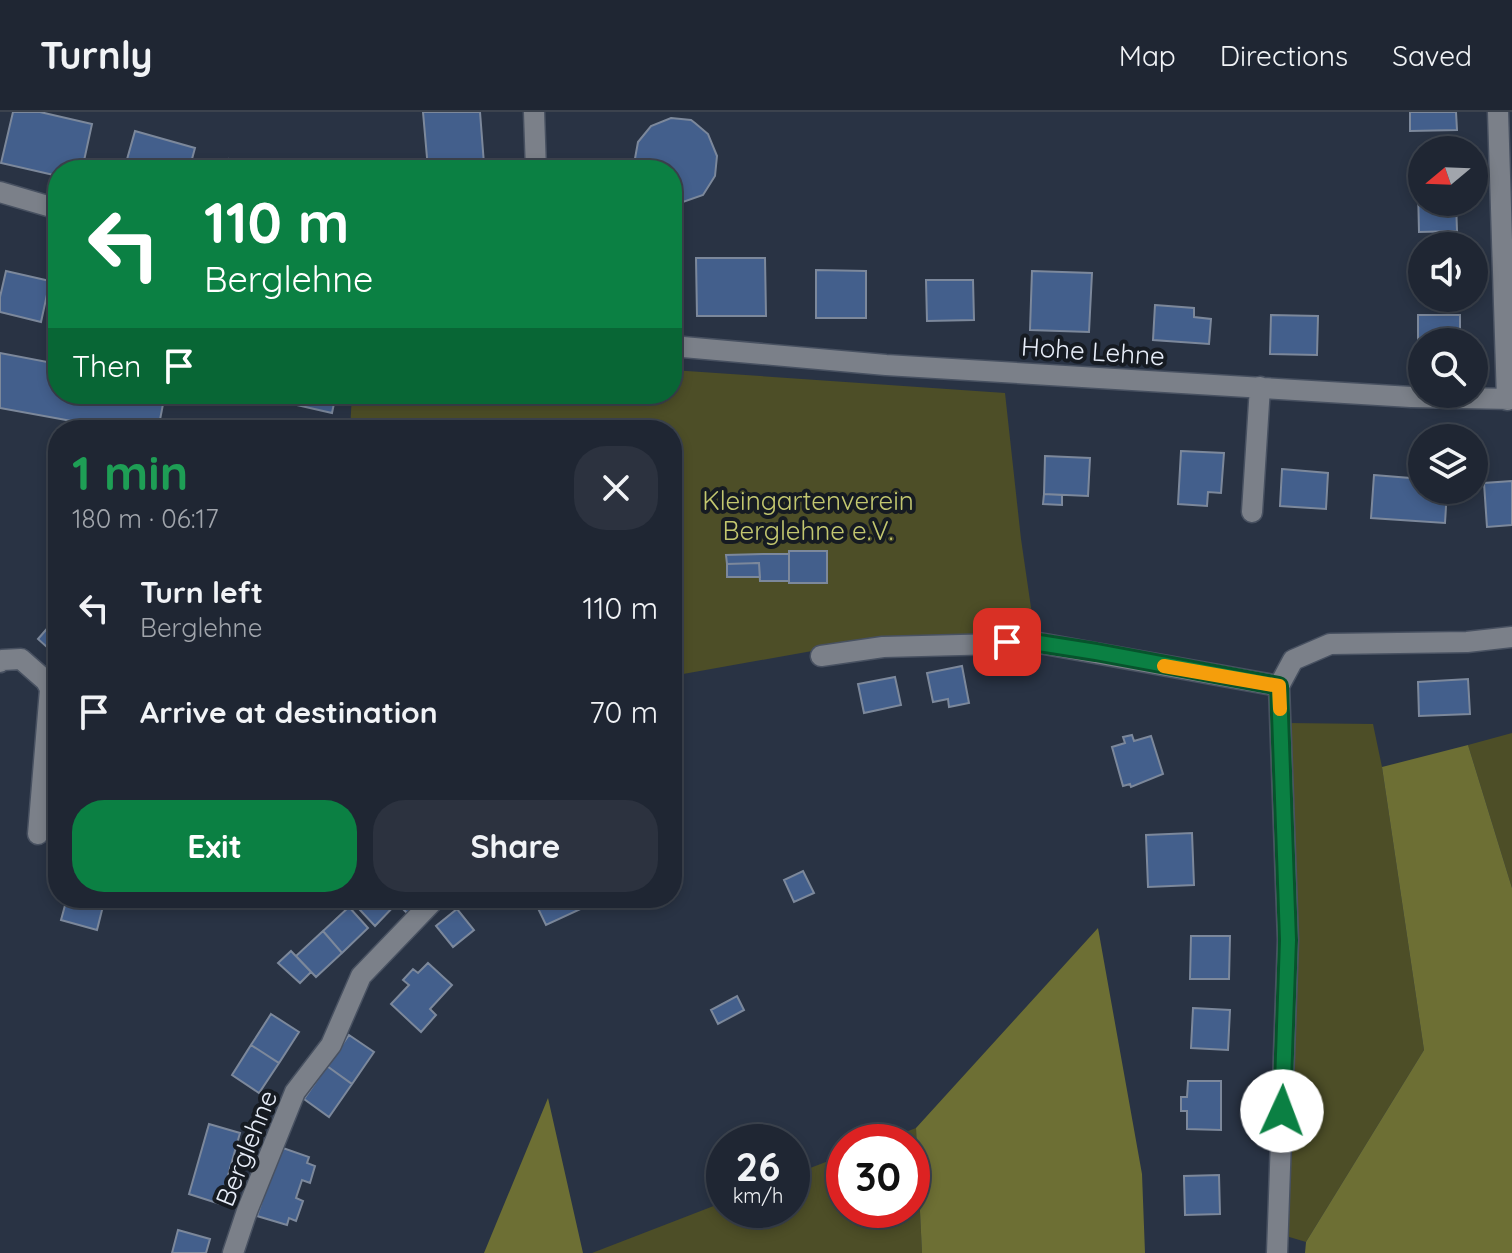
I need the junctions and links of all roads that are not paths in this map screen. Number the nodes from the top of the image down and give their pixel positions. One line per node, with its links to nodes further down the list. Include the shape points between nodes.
1 (534, 112): 3 (street)
2 (1498, 112): 8 (street)
3 (536, 160)
4 (0, 192): 5 (street)
5 (48, 206)
6 (682, 347): 7 (street, Hohe Lehne)
7 (1260, 387): 8 (street, Hohe Lehne); 9 (street)
8 (1510, 399)
9 (1252, 512)
10 (1512, 637): 14 (street, via 1330,644 1293,660)
11 (821, 656): 14 (street, via 883,647 1039,643)
12 (0, 662): 13 (street, via 21,659)
13 (48, 685)
14 (1279, 686): 19 (street, via 1288,940)
15 (48, 713): 16 (street)
16 (38, 834)
17 (427, 908): 18 (street, Berglehne, via 361,976 331,1045 295,1092)
18 (233, 1253)
19 (1277, 1253)

